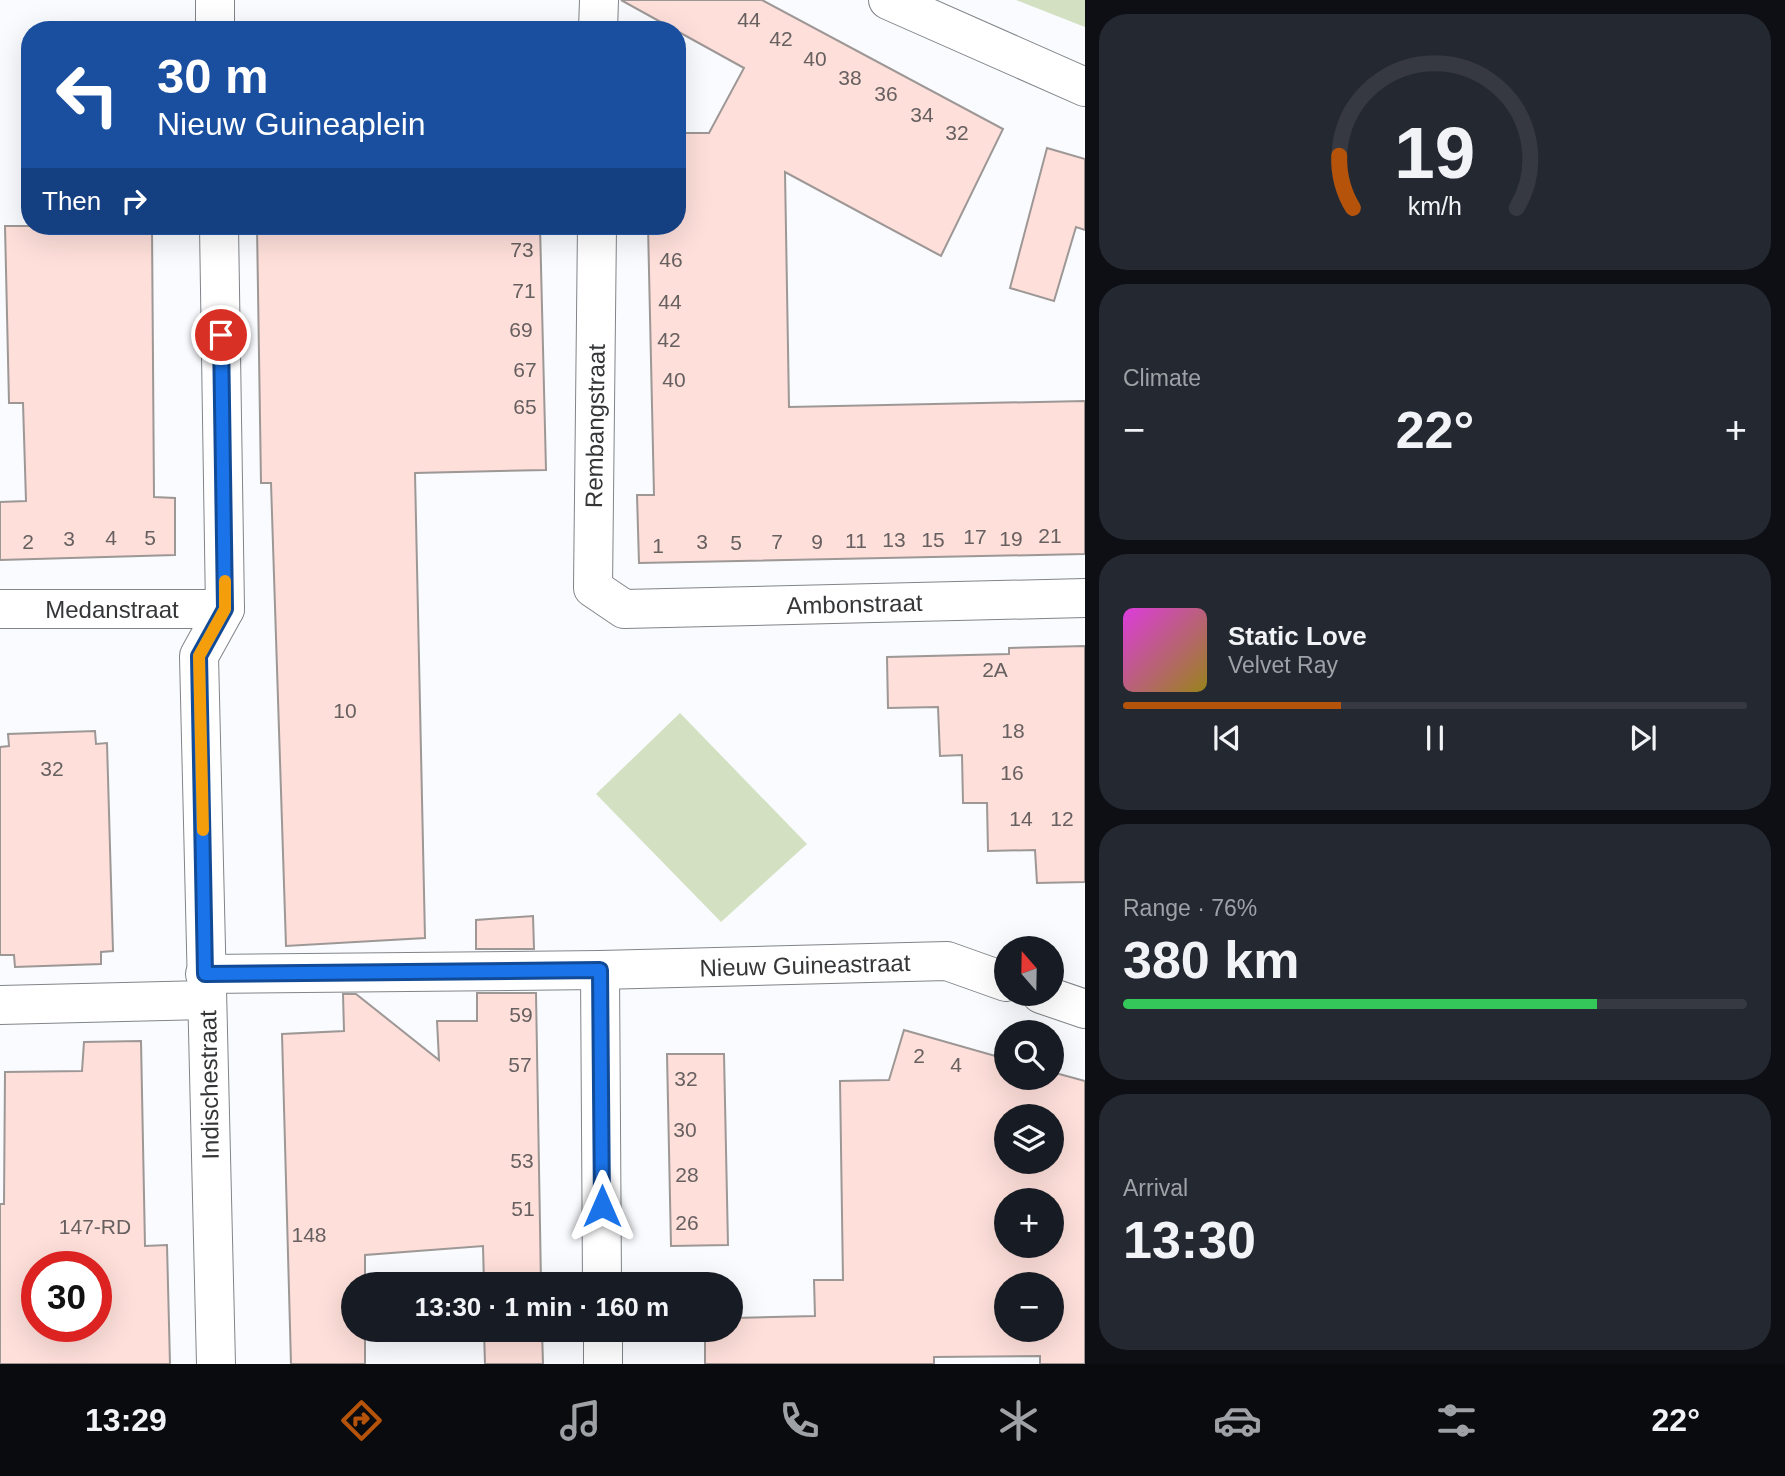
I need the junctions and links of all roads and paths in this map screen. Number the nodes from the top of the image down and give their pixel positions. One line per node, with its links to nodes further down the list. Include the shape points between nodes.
1 (215, 0): 4 (street)
2 (599, 0): 5 (street)
3 (888, 0): 6 (street)
4 (215, 21)
5 (598, 21)
6 (1085, 87)
7 (219, 235): 11 (street, Indischestraat)
8 (597, 235): 12 (street, Rembangstraat, via 593,588)
9 (1085, 598): 12 (street, Ambonstraat)
10 (0, 609): 11 (street, Medanstraat)
11 (225, 609): 15 (street, Indischestraat, via 199,656)
12 (624, 609)
13 (600, 970): 14 (street, Nieuw Guineastraat, via 947,961); 15 (street, Nieuw Guineastraat); 19 (street)
14 (994, 978)
15 (206, 987): 17 (street, Nieuw Guineastraat); 21 (street, Indischestraat)
16 (1064, 1002): 18 (street)
17 (0, 1005)
18 (1085, 1009)
19 (602, 1272)
20 (603, 1342): 22 (street)
21 (216, 1364)
22 (603, 1364)

